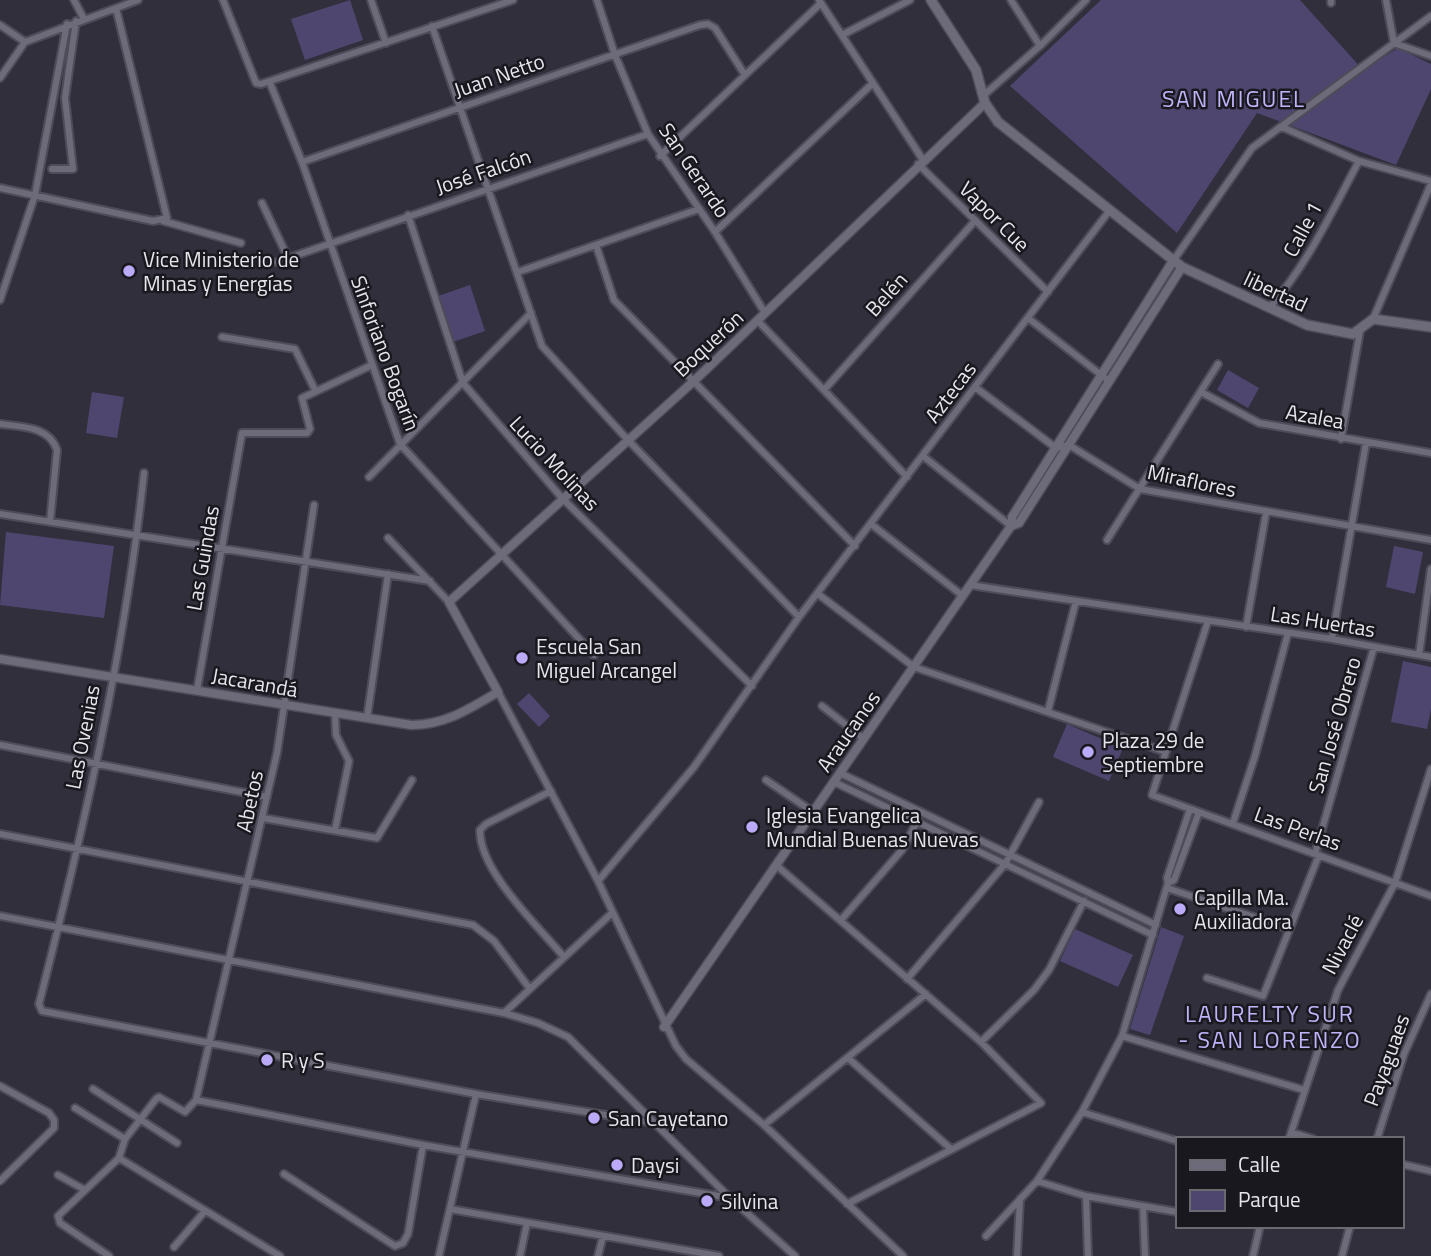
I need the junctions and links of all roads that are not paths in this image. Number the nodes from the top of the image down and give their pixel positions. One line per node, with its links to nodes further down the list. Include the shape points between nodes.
1 (74, 0): 15 (street)
2 (138, 0): 13 (street)
3 (223, 0): 28 (street, via 256,83)
4 (371, 0): 21 (street)
5 (513, 0): 18 (street)
6 (597, 0): 24 (street, San Gerardo)
7 (910, 0): 19 (street)
8 (931, 0): 30 (main road, libertad, via 976,70)
9 (1011, 0): 23 (street)
10 (1086, 0): 23 (street)
11 (1386, 0): 22 (street)
12 (820, 2): 19 (street, Vapor Cue); 26 (street)
13 (116, 8): 15 (street); 47 (street, via 168,215)
14 (1431, 16): 22 (street)
15 (80, 20): 16 (street); 38 (street, via 65,98 73,169)
16 (66, 24): 20 (street); 42 (street)
17 (0, 25): 20 (street)
18 (432, 26): 21 (street); 31 (street)
19 (842, 35): 29 (street, Vapor Cue)
20 (25, 42): 27 (street)
21 (386, 43): 28 (street)
22 (1394, 43): 25 (street); 32 (street)
23 (1040, 46): 30 (street)
24 (615, 55): 26 (street, Juan Netto, via 708,24); 31 (street, Juan Netto); 33 (street, San Gerardo)
25 (1431, 56)
26 (746, 75): 34 (street)
27 (0, 78)
28 (270, 83): 36 (street, Sinforiano Bogarín)
29 (873, 83): 37 (street, Vapor Cue); 49 (street)
30 (985, 99): 37 (street, Boquerón); 45 (main road, libertad, via 998,122)
31 (460, 107): 36 (street, Juan Netto); 41 (street)
32 (1282, 127): 35 (street); 55 (street, via 1252,148)
33 (648, 134): 34 (street, San Gerardo); 41 (street, José Falcón)
34 (660, 156): 44 (street, San Gerardo)
35 (1359, 161): 39 (street); 59 (street, Calle 1, via 1311,253)
36 (302, 162): 52 (street, Sinforiano Bogarín)
37 (921, 162): 48 (street, Vapor Cue); 61 (street, Boquerón)
38 (52, 169)
39 (1431, 182): 63 (street)
40 (0, 188): 42 (street)
41 (488, 188): 46 (street, José Falcón); 56 (street)
42 (35, 195): 47 (street); 58 (street)
43 (262, 203): 53 (street)
44 (699, 209): 49 (street, San Gerardo); 51 (street)
45 (1110, 211): 55 (main road, libertad); 57 (street, Aztecas)
46 (408, 215): 52 (street, José Falcón); 72 (street, Lucio Molinas)
47 (163, 221): 50 (street)
48 (974, 222): 57 (street, Vapor Cue); 75 (street, Belén)
49 (715, 232): 61 (street, San Gerardo)
50 (241, 243)
51 (596, 245): 56 (street); 71 (street, via 614,300)
52 (330, 246): 53 (street, José Falcón); 69 (street, Sinforiano Bogarín)
53 (288, 258): 54 (street, José Falcón)
54 (277, 262)
55 (1178, 264): 59 (main road, libertad); 70 (street, Araucanos)
56 (518, 272): 60 (street)
57 (1048, 292): 62 (street, Aztecas)
58 (0, 300)
59 (1269, 308): 66 (main road, libertad, via 1327,330)
60 (531, 313): 72 (street); 78 (street, via 550,358)
61 (765, 313): 64 (street, Boquerón)
62 (1028, 318): 70 (street); 73 (street, Aztecas)
63 (1373, 319): 65 (main road); 66 (main road)
64 (757, 320): 71 (street, Boquerón); 75 (street)
65 (1431, 327)
66 (1360, 331): 79 (street)
67 (222, 337): 74 (street, via 295,349)
68 (1218, 364): 76 (street)
69 (372, 365): 74 (street); 81 (street, Sinforiano Bogarín)
70 (1106, 379): 82 (street, Araucanos); 83 (street, Araucanos)
71 (695, 380): 78 (street, Boquerón); 102 (street)
72 (463, 383): 81 (street); 90 (street, Lucio Molinas)
73 (975, 387): 83 (street); 85 (street, Aztecas)
74 (315, 390): 103 (street, Las Guindas, via 302,398 310,429 307,433 242,433)
75 (824, 390): 88 (street)
76 (1201, 392): 79 (street, Azalea, via 1259,424); 89 (street)
77 (0, 424): 94 (street, via 32,428 54,440)
78 (627, 439): 90 (street, Boquerón); 114 (street)
79 (1340, 439): 80 (street, Azalea)
80 (1366, 443): 84 (street, Azalea); 97 (street)
81 (400, 444): 87 (street); 104 (street, Sinforiano Bogarín)
82 (1069, 445): 83 (street); 89 (street, Miraflores); 96 (street, Araucanos, via 1019,523)
83 (1056, 448): 96 (street, Araucanos, via 1012,517)
84 (1431, 453)
85 (923, 456): 88 (street, Aztecas); 96 (street)
86 (144, 473): 98 (street, Las Ovenias)
87 (369, 477)
88 (907, 477): 95 (street, Aztecas)
89 (1140, 489): 92 (street, Miraflores); 100 (street)
90 (562, 498): 104 (street, Boquerón); 126 (street, Lucio Molinas)
91 (314, 505): 105 (street, Abetos)
92 (1266, 513): 97 (street, Miraflores); 116 (street)
93 (0, 514): 94 (street)
94 (50, 522): 98 (street)
95 (871, 524): 102 (street, Aztecas); 111 (street)
96 (1012, 525): 109 (street, Araucanos)
97 (1350, 528): 101 (street, Miraflores); 118 (street)
98 (137, 534): 103 (street); 125 (street, Las Ovenias)
99 (388, 538): 108 (street)
100 (1107, 540)
101 (1431, 540)
102 (855, 546): 110 (street, Aztecas)
103 (221, 549): 105 (street); 127 (street, Las Guindas)
104 (502, 554): 113 (street, Boquerón); 121 (street, Sinforiano Bogarín)
105 (307, 561): 107 (street); 129 (street, Abetos)
106 (1431, 569): 120 (street)
107 (388, 574): 108 (street); 133 (street)
108 (430, 581): 113 (street)
109 (970, 585): 111 (street, Araucanos); 112 (street, Las Huertas)
110 (818, 594): 114 (street, Aztecas); 124 (street)
111 (962, 596): 124 (street, Araucanos)
112 (1076, 601): 115 (street, Las Huertas); 131 (street)
113 (449, 602): 128 (street)
114 (799, 617): 126 (street, Aztecas)
115 (1208, 621): 116 (street, Las Huertas); 136 (street)
116 (1246, 626): 117 (street, Las Huertas)
117 (1288, 633): 118 (street, Las Huertas); 152 (street)
118 (1332, 639): 119 (street, Las Huertas)
119 (1374, 647): 120 (street, Las Huertas); 156 (street, San José Obrero)
120 (1419, 654): 122 (street, Las Huertas)
121 (594, 655)
122 (1431, 657)
123 (0, 659): 125 (street, Jacarandá)
124 (914, 667): 131 (street); 134 (street, Araucanos)
125 (111, 676): 127 (street, Jacarandá); 137 (street, Las Ovenias)
126 (752, 685): 160 (street, Aztecas, via 694,767)
127 (197, 690): 129 (street, Jacarandá)
128 (498, 692): 133 (street, Jacarandá, via 445,722 429,725); 143 (street)
129 (284, 704): 132 (street, Jacarandá); 144 (street, Abetos)
130 (822, 706): 134 (street)
131 (1048, 711): 136 (street)
132 (335, 714): 133 (street, Jacarandá); 153 (street, via 337,734 349,761)
133 (367, 718)
134 (864, 739): 139 (street, Araucanos)
135 (0, 745): 137 (street)
136 (1166, 751): 146 (street, Las Perlas, via 1152,795)
137 (95, 765): 144 (street); 155 (street, Las Ovenias)
138 (1431, 769): 162 (street, Nivaclé)
139 (840, 773): 142 (street, Araucanos); 148 (street)
140 (412, 780): 153 (street, via 377,838)
141 (766, 780): 147 (street)
142 (834, 782): 147 (street, Araucanos); 151 (street)
143 (551, 791): 160 (street); 174 (street, via 486,824 480,838 485,856 504,884)
144 (267, 797): 150 (street, Abetos)
145 (1039, 803): 157 (street)
146 (1190, 809): 149 (street, Las Perlas); 163 (street)
147 (813, 812): 159 (street, Araucanos)
148 (922, 812): 151 (street); 157 (street)
149 (1199, 812): 152 (street, Las Perlas); 163 (street)
150 (263, 818): 153 (street); 161 (street, Abetos)
151 (918, 822): 158 (street); 169 (street, via 902,850)
152 (1233, 823): 156 (street, Las Perlas)
153 (335, 830)
154 (0, 834): 155 (street)
155 (78, 849): 161 (street); 171 (street, Las Ovenias)
156 (1317, 854): 162 (street, Las Perlas); 172 (street, San José Obrero)
157 (1011, 855): 158 (street); 164 (street)
158 (1005, 864): 166 (street); 177 (street)
159 (776, 865): 169 (street); 182 (street, Araucanos)
160 (598, 881): 167 (street)
161 (249, 882): 175 (street, Abetos); 178 (street, via 472,925 494,941)
162 (1395, 883): 165 (street, Las Perlas); 189 (street, Nivaclé, via 1338,990)
163 (1168, 886): 170 (street); 172 (street)
164 (1088, 892): 166 (street); 170 (street)
165 (1431, 896)
166 (1083, 902): 173 (street); 184 (street, via 1049,970)
167 (612, 913): 174 (street); 182 (street)
168 (0, 916): 171 (street)
169 (841, 920): 177 (street)
170 (1156, 925): 173 (street)
171 (59, 928): 175 (street); 185 (street, Las Ovenias, via 39,1004 42,1011)
172 (1289, 929): 176 (street, San José Obrero, via 1263,996)
173 (1153, 935): 183 (street)
174 (564, 957): 178 (street)
175 (230, 961): 181 (street); 185 (street, Abetos)
176 (1207, 978)
177 (907, 979): 179 (street)
178 (530, 989): 181 (street)
179 (926, 994): 184 (street); 186 (street)
180 (1431, 994): 198 (street, Payaguaes, via 1404,1054)
181 (503, 1013): 195 (street, via 568,1037)
182 (664, 1027): 196 (street, via 686,1059)
183 (1122, 1036): 189 (street); 193 (street)
184 (981, 1042): 203 (street, via 1041,1102)
185 (211, 1045): 190 (street); 191 (street, Abetos)
186 (848, 1058): 196 (street); 203 (street)
187 (0, 1086): 210 (street, via 49,1113 54,1128)
188 (93, 1089): 194 (street)
189 (1304, 1090): 197 (street, Nivaclé)
190 (476, 1094): 195 (street); 204 (street)
191 (196, 1100): 194 (street, via 184,1112 157,1098); 202 (street)
192 (75, 1108): 199 (street)
193 (1082, 1112): 200 (street); 211 (street)
194 (140, 1119): 199 (street); 201 (street)
195 (655, 1123): 215 (street)
196 (764, 1125): 216 (street)
197 (1290, 1135)
198 (1378, 1137)
199 (125, 1139): 205 (street)
200 (1176, 1141)
201 (177, 1143)
202 (423, 1145): 204 (street); 208 (street, via 408,1234 395,1246)
203 (951, 1149): 216 (street)
204 (464, 1153): 215 (street); 218 (street)
205 (119, 1158): 212 (street); 219 (street)
206 (1403, 1164): 207 (street)
207 (1431, 1171)
208 (285, 1174)
209 (58, 1175): 212 (street)
210 (0, 1181)
211 (1037, 1181): 213 (street); 214 (street)
212 (85, 1191): 227 (street, via 58,1221)
213 (1086, 1196): 217 (street); 236 (street)
214 (1020, 1197): 225 (street); 235 (street)
215 (730, 1198): 233 (street)
216 (847, 1204): 234 (street)
217 (1143, 1206): 220 (street); 237 (street)
218 (450, 1209): 221 (street); 229 (street)
219 (205, 1210): 226 (street); 228 (street)
220 (1176, 1212)
221 (527, 1223): 224 (street); 230 (street)
222 (1258, 1228): 238 (street)
223 (1349, 1228): 239 (street)
224 (603, 1236): 231 (street); 232 (street)
225 (986, 1236)
226 (174, 1248)
227 (109, 1256)
228 (280, 1256)
229 (439, 1256)
230 (520, 1256)
231 (598, 1256)
232 (719, 1256)
233 (795, 1256)
234 (903, 1256)
235 (1017, 1256)
236 (1088, 1256)
237 (1145, 1256)
238 (1253, 1256)
239 (1342, 1256)

